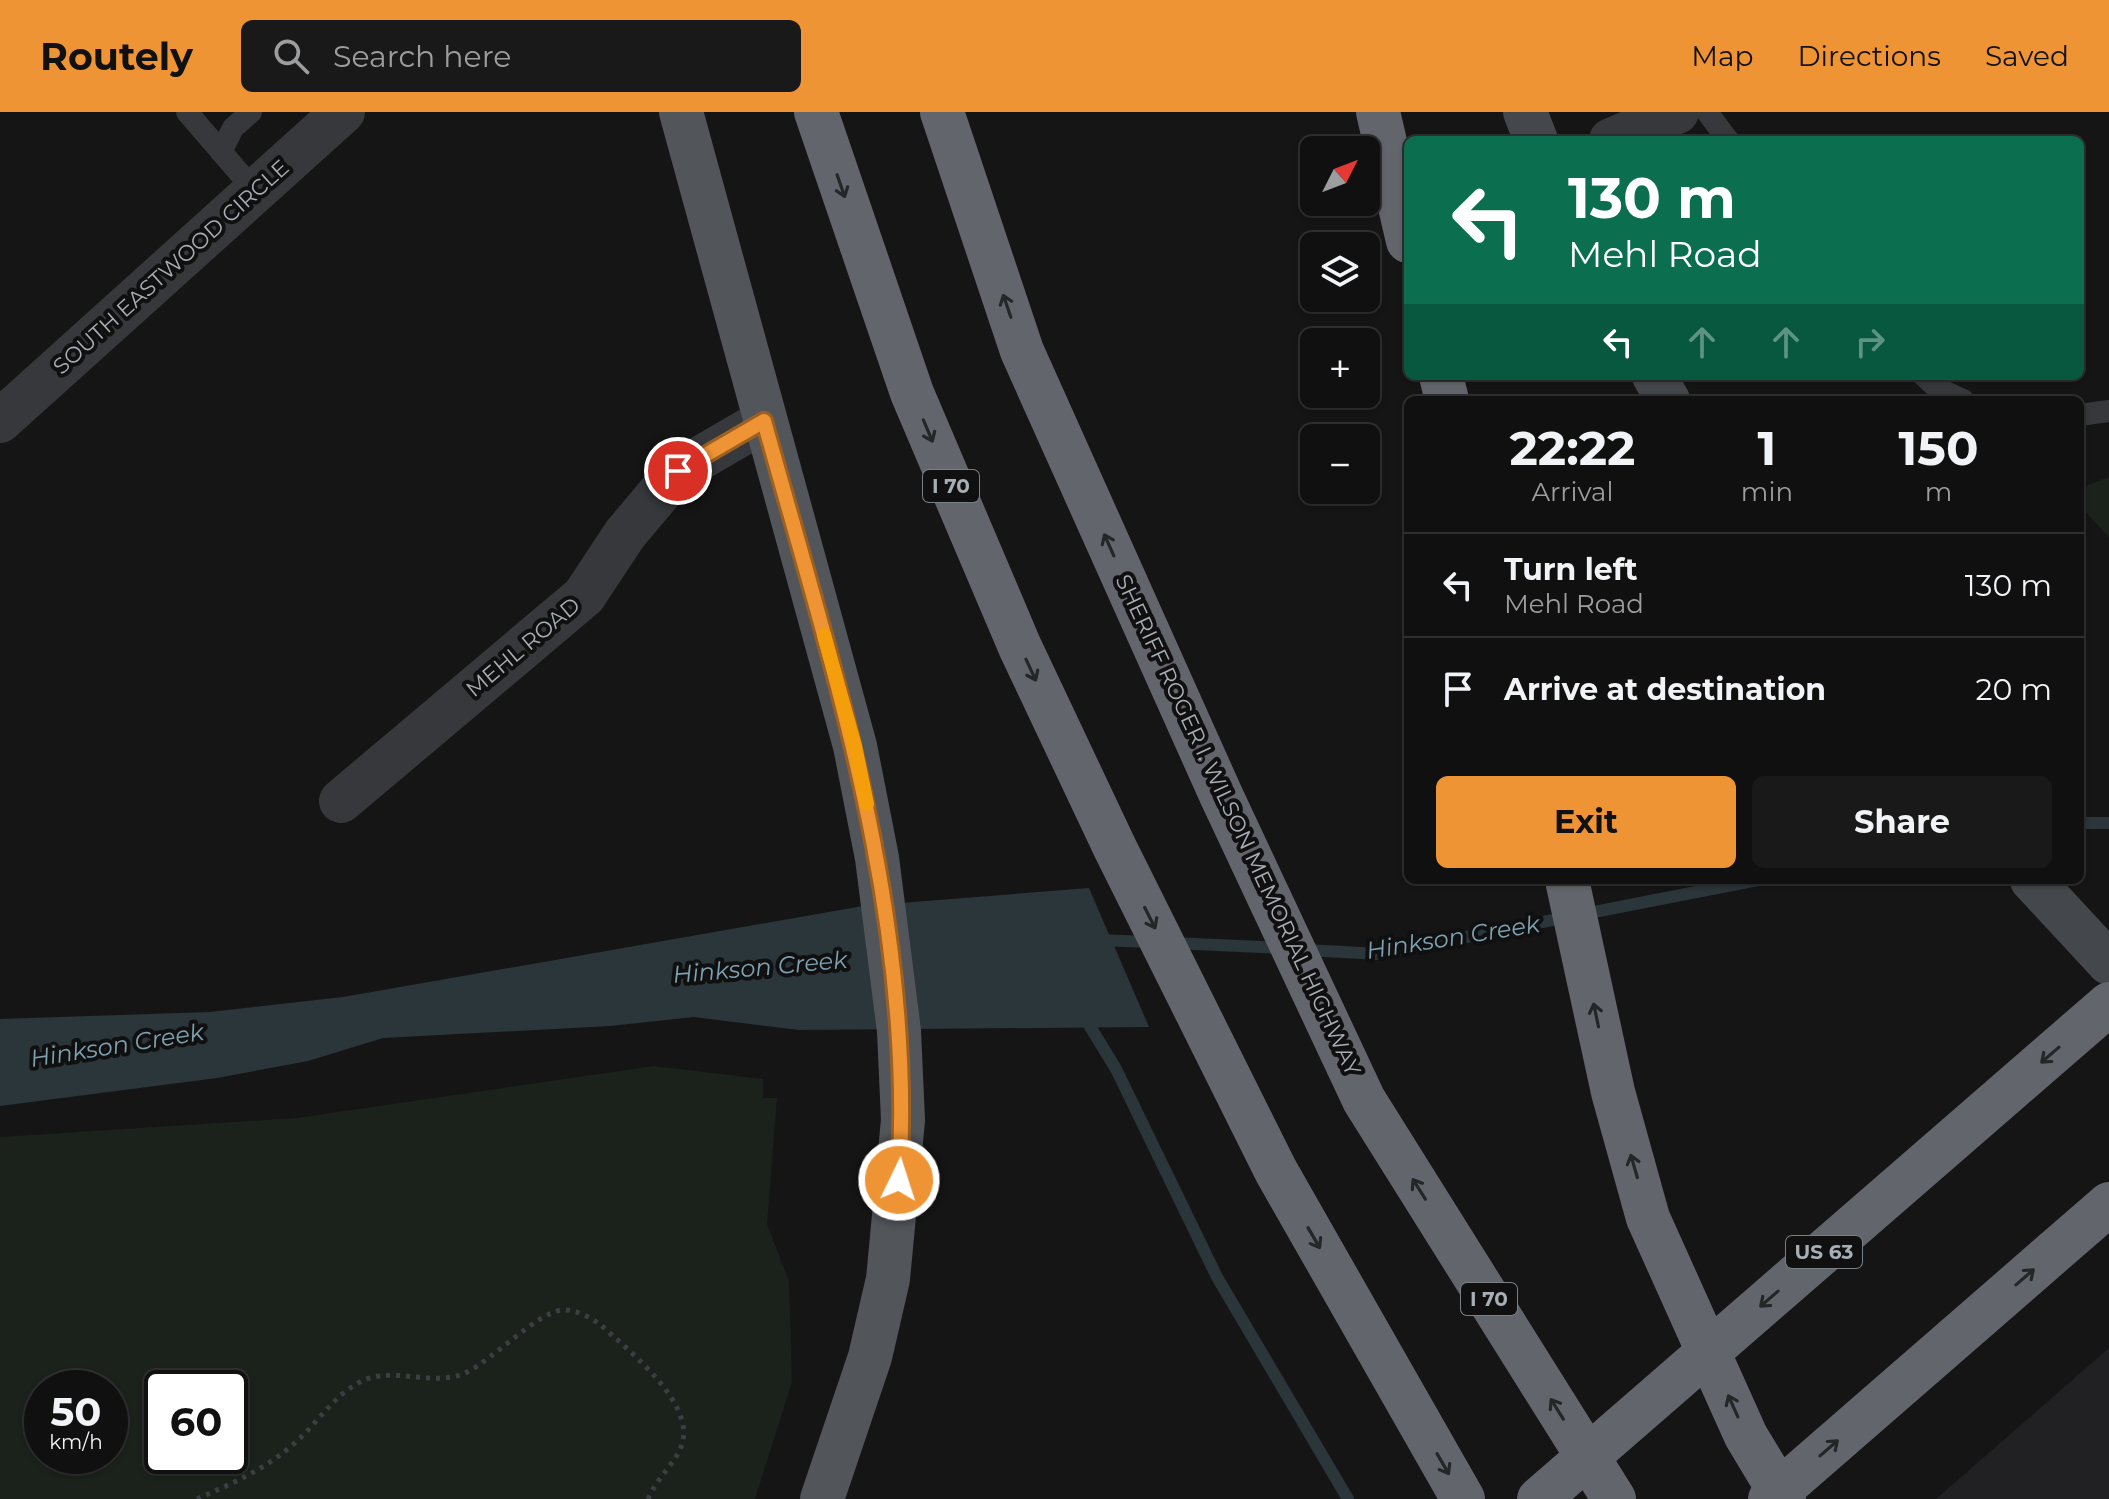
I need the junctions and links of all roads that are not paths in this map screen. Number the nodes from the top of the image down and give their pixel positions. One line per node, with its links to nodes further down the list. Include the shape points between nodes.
1 (187, 112): 14 (lane)
2 (251, 112): 14 (lane, via 233,128)
3 (681, 112): 22 (main road)
4 (816, 112): 30 (highway, I 70, one-way to 30, via 912,393 1020,647 1276,1171)
5 (942, 112): 32 (highway, SHERIFF ROGER I. WILSON MEMORIAL HIGHWAY / I 70, one-way to 5, via 1364,1100 1022,351)
6 (1378, 112): 16 (highway)
7 (1525, 112): 11 (street)
8 (1677, 112): 12 (street)
9 (1707, 112): 13 (lane)
10 (328, 116): 15 (street, SOUTH EASTWOOD CIRCLE)
11 (1534, 136)
12 (1620, 136)
13 (1725, 136)
14 (221, 152): 15 (lane)
15 (255, 191): 21 (street, SOUTH EASTWOOD CIRCLE)
16 (1404, 224)
17 (1928, 380): 18 (lane)
18 (1954, 396)
19 (2109, 411): 20 (lane)
20 (2084, 414)
21 (0, 421)
22 (764, 421): 23 (street, MEHL ROAD, via 678,471 625,534 584,596); 29 (main road, via 855,746 891,955 903,1120 888,1279 870,1357)
23 (341, 801)
24 (1568, 884): 34 (highway, one-way to 24, via 1746,1436 1648,1218 1613,1092)
25 (2036, 884): 26 (street)
26 (2109, 963)
27 (2109, 1004): 31 (highway, US 63, one-way to 31, bridge)
28 (2109, 1204): 33 (highway, one-way to 28, bridge)
29 (822, 1499)
30 (1463, 1499)
31 (1539, 1499)
32 (1614, 1499)
33 (1770, 1499)
34 (1784, 1499)

